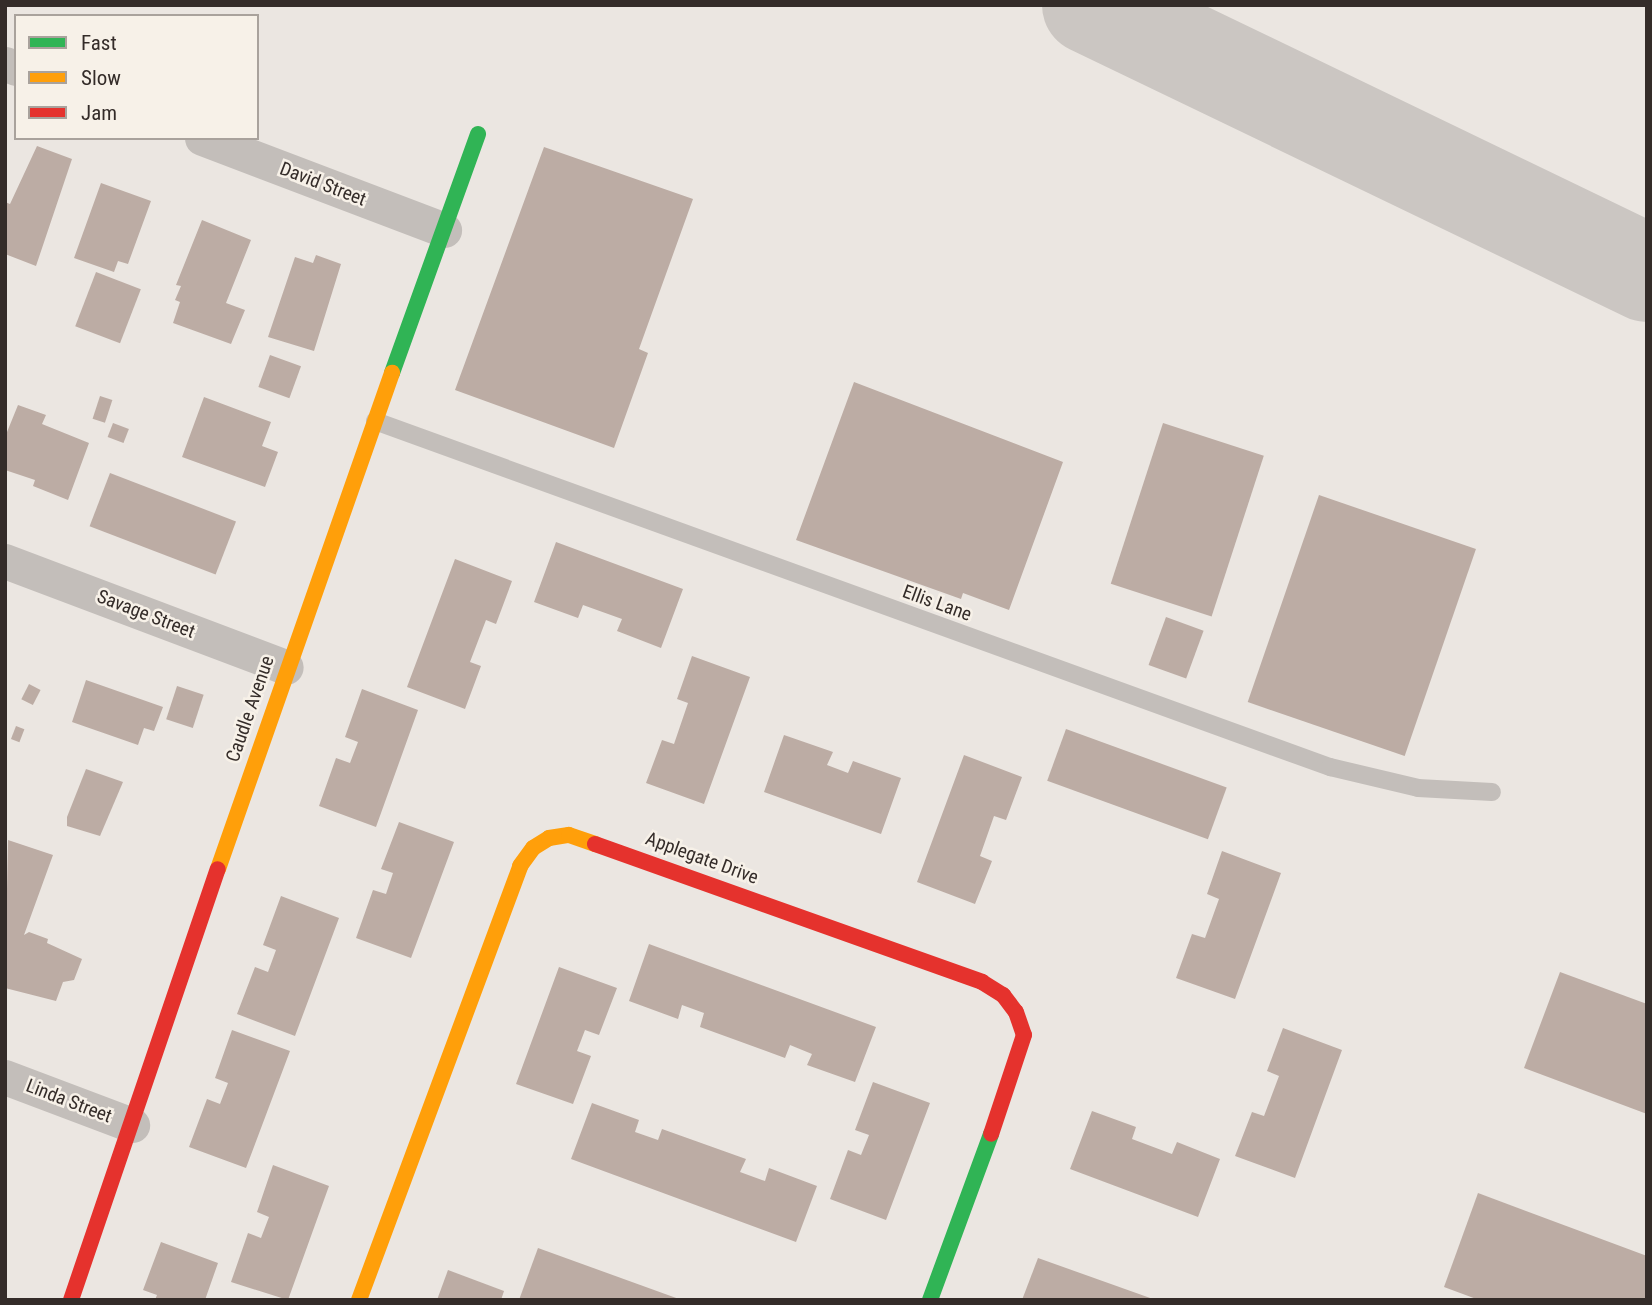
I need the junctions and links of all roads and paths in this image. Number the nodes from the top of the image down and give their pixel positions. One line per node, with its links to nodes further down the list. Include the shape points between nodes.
1 (478, 134): 3 (street, Caudle Avenue)
2 (207, 140): 3 (street, David Street)
3 (444, 230): 4 (street, Caudle Avenue)
4 (375, 421): 6 (street, Caudle Avenue); 7 (lane, Ellis Lane, via 1330,767 1418,788)
5 (5, 561): 6 (street, Savage Street)
6 (286, 667): 9 (street, Caudle Avenue)
7 (1492, 792)
8 (5, 1077): 9 (street, Linda Street)
9 (132, 1125): 10 (street, Caudle Avenue)
10 (71, 1300)
11 (359, 1300): 12 (street, Applegate Drive, via 520,866 541,843 569,835 982,982 1003,995 1016,1012 1024,1035 1018,1062)
12 (930, 1300)

